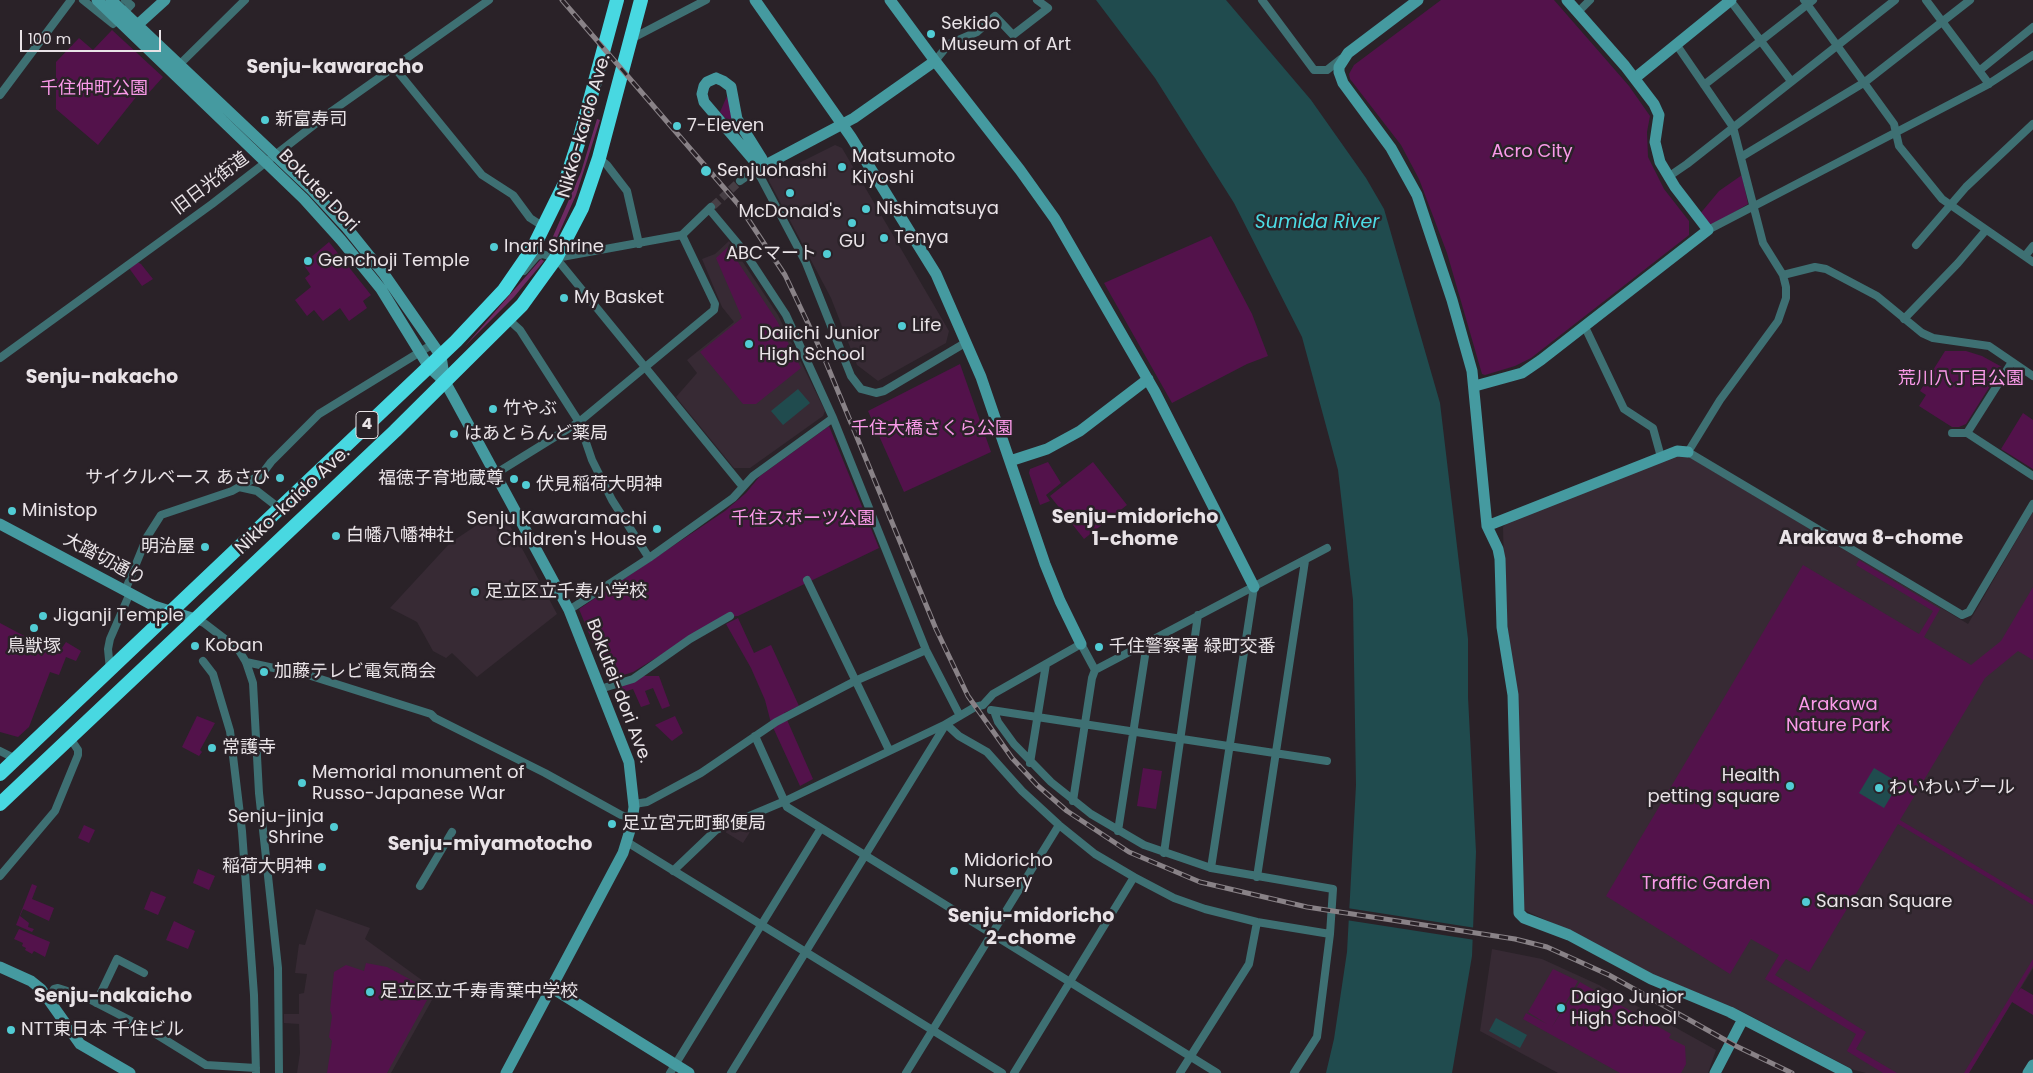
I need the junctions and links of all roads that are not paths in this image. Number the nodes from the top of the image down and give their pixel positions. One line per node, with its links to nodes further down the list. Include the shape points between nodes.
1 (71, 0): 43 (street)
2 (83, 0): 23 (street, via 113,24)
3 (97, 0): 23 (street, Bokutei Dori)
4 (111, 0): 23 (street, Bokutei Dori)
5 (165, 0): 27 (street)
6 (245, 0): 35 (street)
7 (489, 0): 36 (street, 旧日光街道)
8 (617, 0): 56 (highway, Nikko-kaido Ave. / 4, via 574,159)
9 (641, 0): 28 (highway, Nikko-kaido Ave. / 4)
10 (706, 0): 28 (street)
11 (755, 0): 44 (street)
12 (890, 0): 34 (street)
13 (1037, 0): 34 (street, via 1048,8 1013,35 995,16 977,32 949,44)
14 (1262, 0): 32 (street, via 1314,70 1327,70)
15 (1418, 0): 32 (street)
16 (1568, 0): 24 (street)
17 (1590, 0): 24 (street)
18 (1730, 0): 29 (street); 30 (street)
19 (1894, 0): 31 (street)
20 (1926, 0): 25 (street)
21 (1970, 0): 25 (street)
22 (1808, 1): 29 (street); 31 (street)
23 (122, 10): 27 (street, Bokutei Dori)
24 (1578, 12): 38 (street)
25 (1942, 22): 37 (street); 40 (street)
26 (2033, 27): 37 (street)
27 (134, 28): 35 (street, Bokutei Dori); 49 (street, Bokutei Dori)
28 (629, 39): 50 (highway, Nikko-kaido Ave. / 4)
29 (1760, 41): 39 (street); 42 (street)
30 (1676, 44): 38 (street); 42 (street)
31 (1838, 45): 39 (street); 40 (street)
32 (1348, 53): 82 (street, via 1339,67 1340,77 1391,148 1417,195 1452,300)
33 (2033, 55): 41 (street)
34 (935, 61): 44 (street); 80 (street, via 1015,162 1055,219)
35 (180, 64): 49 (street, Bokutei Dori)
36 (394, 67): 49 (street, 旧日光街道); 56 (street, via 482,175 513,195 530,218)
37 (1980, 71): 41 (street)
38 (1635, 78): 52 (street, via 1658,110 1656,148)
39 (1791, 82): 46 (street)
40 (1865, 82): 47 (street, via 1894,124); 48 (street)
41 (1990, 84): 47 (street)
42 (1704, 85): 46 (street)
43 (0, 96)
44 (842, 124): 51 (street); 71 (street, via 936,274)
45 (2033, 124): 55 (street, via 1966,187)
46 (1733, 127): 48 (street); 52 (street)
47 (1895, 133): 54 (street); 55 (street, via 1899,146)
48 (1741, 157): 54 (street)
49 (270, 158): 72 (street, Bokutei Dori, via 347,228); 73 (street, Bokutei Dori, via 381,289); 75 (street, 旧日光街道)
50 (599, 158): 60 (street, via 627,191); 64 (highway, Nikko-kaido Ave. / 4, via 582,208)
51 (759, 169): 51 (street, via 704,102 702,90 707,82 719,79 731,88 737,118 762,159); 53 (street); 71 (street, via 806,263 851,376 861,389 876,393 884,391)
52 (1668, 177): 57 (street)
53 (740, 181)
54 (1753, 207): 57 (street); 66 (street, via 1763,243)
55 (1950, 207): 58 (street); 61 (street)
56 (544, 227): 67 (highway, Nikko-kaido Ave. / 4)
57 (1708, 230): 70 (street)
58 (1986, 230): 63 (street); 68 (street)
59 (682, 235): 60 (street); 78 (street, via 715,304 714,310); 83 (street, via 711,208 786,315)
60 (639, 244): 64 (street)
61 (1916, 245)
62 (2033, 246): 63 (street)
63 (2025, 256): 65 (street)
64 (556, 258): 67 (street, via 537,256); 69 (highway, Nikko-kaido Ave. / 4); 78 (street)
65 (2033, 262)
66 (1783, 275): 68 (street, via 1815,267 1826,268 1877,296); 87 (street, via 1786,298 1778,321 1720,400)
67 (504, 290): 74 (highway, Nikko-kaido Ave. / 4)
68 (1904, 318): 76 (street, via 1922,334 1989,346)
69 (509, 320): 81 (highway, Nikko-kaido Ave. / 4); 84 (street, via 520,330)
70 (1585, 327): 82 (street, via 1522,373); 88 (street, via 1624,409 1653,428)
71 (965, 342): 89 (street, via 981,377)
72 (433, 344): 73 (street); 74 (street, Bokutei Dori)
73 (420, 353): 77 (street, Bokutei Dori); 90 (street, via 319,414)
74 (441, 356): 77 (highway, Nikko-kaido Ave. / 4); 81 (street, Bokutei Dori)
75 (0, 358)
76 (2012, 362): 79 (street); 86 (street)
77 (429, 367): 81 (street, Bokutei Dori); 97 (highway, Nikko-kaido Ave. / 4)
78 (645, 367): 84 (street); 94 (street)
79 (2033, 376)
80 (1148, 379): 89 (street, via 1080,431 1047,449); 104 (street)
81 (445, 382): 91 (street, Bokutei-dori Ave.); 110 (highway, Nikko-kaido Ave. / 4)
82 (1475, 386): 99 (street)
83 (833, 418): 94 (street, via 753,476); 113 (street)
84 (579, 422): 91 (street); 101 (street, via 592,460 612,500)
85 (1952, 433): 86 (street)
86 (1967, 433): 92 (street)
87 (1688, 452): 88 (street, via 1676,451); 96 (street, via 1962,615 1969,612)
88 (1661, 457): 99 (street)
89 (1010, 461): 112 (street, via 1048,572)
90 (262, 474): 93 (street); 95 (street)
91 (495, 474): 106 (street, Bokutei-dori Ave.)
92 (2033, 476)
93 (239, 487): 95 (street); 105 (street, via 160,515 147,537)
94 (743, 487): 101 (street, via 733,498)
95 (257, 491): 97 (street)
96 (2033, 504)
97 (279, 508): 107 (highway, Nikko-kaido Ave. / 4)
98 (0, 525): 105 (street, 大踏切通り)
99 (1487, 526): 168 (street, via 1499,554 1502,627 1513,695 1519,913 1524,918 1569,935 1642,974)
100 (1327, 548): 102 (street)
101 (649, 558): 106 (street)
102 (1305, 561): 104 (street); 134 (street)
103 (807, 580): 119 (street)
104 (1254, 587): 108 (street); 131 (street)
105 (128, 592): 107 (street, 大踏切通り); 117 (street, via 110,640)
106 (569, 610): 120 (street, Bokutei-dori Ave.)
107 (170, 612): 110 (street, 大踏切通り); 117 (highway, Nikko-kaido Ave. / 4)
108 (1198, 615): 111 (street); 130 (street)
109 (730, 616): 120 (street, via 634,678)
110 (195, 619): 115 (street, via 238,649); 129 (highway, Nikko-kaido Ave. / 4)
111 (1147, 643): 118 (street); 127 (street)
112 (1081, 644): 116 (street); 118 (street)
113 (926, 650): 119 (street); 123 (street)
114 (203, 662): 173 (street, via 213,674 230,731 242,831)
115 (246, 662): 143 (street, via 311,676 431,714); 176 (street, via 253,683 258,785 278,968)
116 (1046, 664): 121 (street, via 993,694); 124 (street)
117 (110, 670): 135 (highway, Nikko-kaido Ave. / 4)
118 (1095, 670): 126 (street)
119 (855, 681): 128 (street); 132 (street)
120 (600, 688): 142 (street, Bokutei-dori Ave., via 629,762)
121 (983, 705): 122 (street); 123 (street)
122 (994, 711): 124 (street); 137 (street, via 998,722)
123 (960, 716): 125 (street)
124 (1038, 718): 126 (street); 137 (street)
125 (946, 724): 132 (street); 144 (street, via 959,736 987,752); 150 (street)
126 (1085, 725): 127 (street); 140 (street)
127 (1133, 732): 130 (street); 146 (street)
128 (755, 736): 139 (street); 142 (street, via 701,773 647,802)
129 (70, 738): 141 (highway, Nikko-kaido Ave. / 4); 153 (street, via 78,756 55,811)
130 (1181, 738): 131 (street); 149 (street)
131 (1230, 746): 134 (street); 151 (street)
132 (889, 750): 139 (street)
133 (0, 751): 135 (street)
134 (1276, 753): 136 (street); 155 (street)
135 (16, 759): 138 (highway, Nikko-kaido Ave. / 4)
136 (1327, 761)
137 (1030, 763): 140 (street)
138 (0, 774)
139 (785, 801): 145 (street, via 787,807); 152 (street, via 716,830)
140 (1073, 801): 146 (street)
141 (0, 804)
142 (634, 804): 143 (street, Bokutei-dori Ave.)
143 (632, 818): 148 (street, Bokutei-dori Ave.)
144 (1059, 825): 154 (street, via 1095,854); 159 (street)
145 (821, 828): 150 (street); 158 (street)
146 (1118, 831): 149 (street)
147 (452, 832): 156 (street)
148 (627, 842): 152 (street); 165 (street, Bokutei-dori Ave.)
149 (1164, 853): 151 (street)
150 (865, 855): 159 (street); 161 (street)
151 (1211, 868): 155 (street)
152 (673, 871): 158 (street)
153 (0, 876)
154 (1134, 877): 157 (street, via 1174,898); 164 (street)
155 (1257, 877): 160 (street, via 1333,889)
156 (420, 886)
157 (1257, 922): 160 (street); 170 (street, via 1249,964)
158 (761, 925): 161 (street); 172 (street)
159 (992, 934): 164 (street); 169 (street)
160 (1330, 934): 185 (street, via 1317,1037)
161 (805, 952): 169 (street); 179 (street)
162 (0, 967): 166 (street, via 30,981)
163 (144, 973): 167 (street, via 117,959)
164 (1071, 982): 170 (street); 182 (street)
165 (552, 988): 172 (street); 177 (street, Bokutei-dori Ave.)
166 (49, 998): 167 (street, via 58,988); 175 (street, via 80,1044)
167 (96, 1003): 173 (street, via 151,1031 198,1062)
168 (1743, 1019): 174 (street); 186 (street)
169 (932, 1030): 180 (street); 181 (street)
170 (1190, 1056): 183 (street); 184 (street)
171 (2033, 1065): 187 (street)
172 (672, 1069): 178 (street)
173 (256, 1071)
174 (1840, 1072)
175 (130, 1073)
176 (279, 1073)
177 (506, 1073)
178 (689, 1073)
179 (731, 1073)
180 (906, 1073)
181 (1002, 1073)
182 (1014, 1073)
183 (1180, 1073)
184 (1218, 1073)
185 (1294, 1073)
186 (1715, 1073)
187 (2028, 1073)

